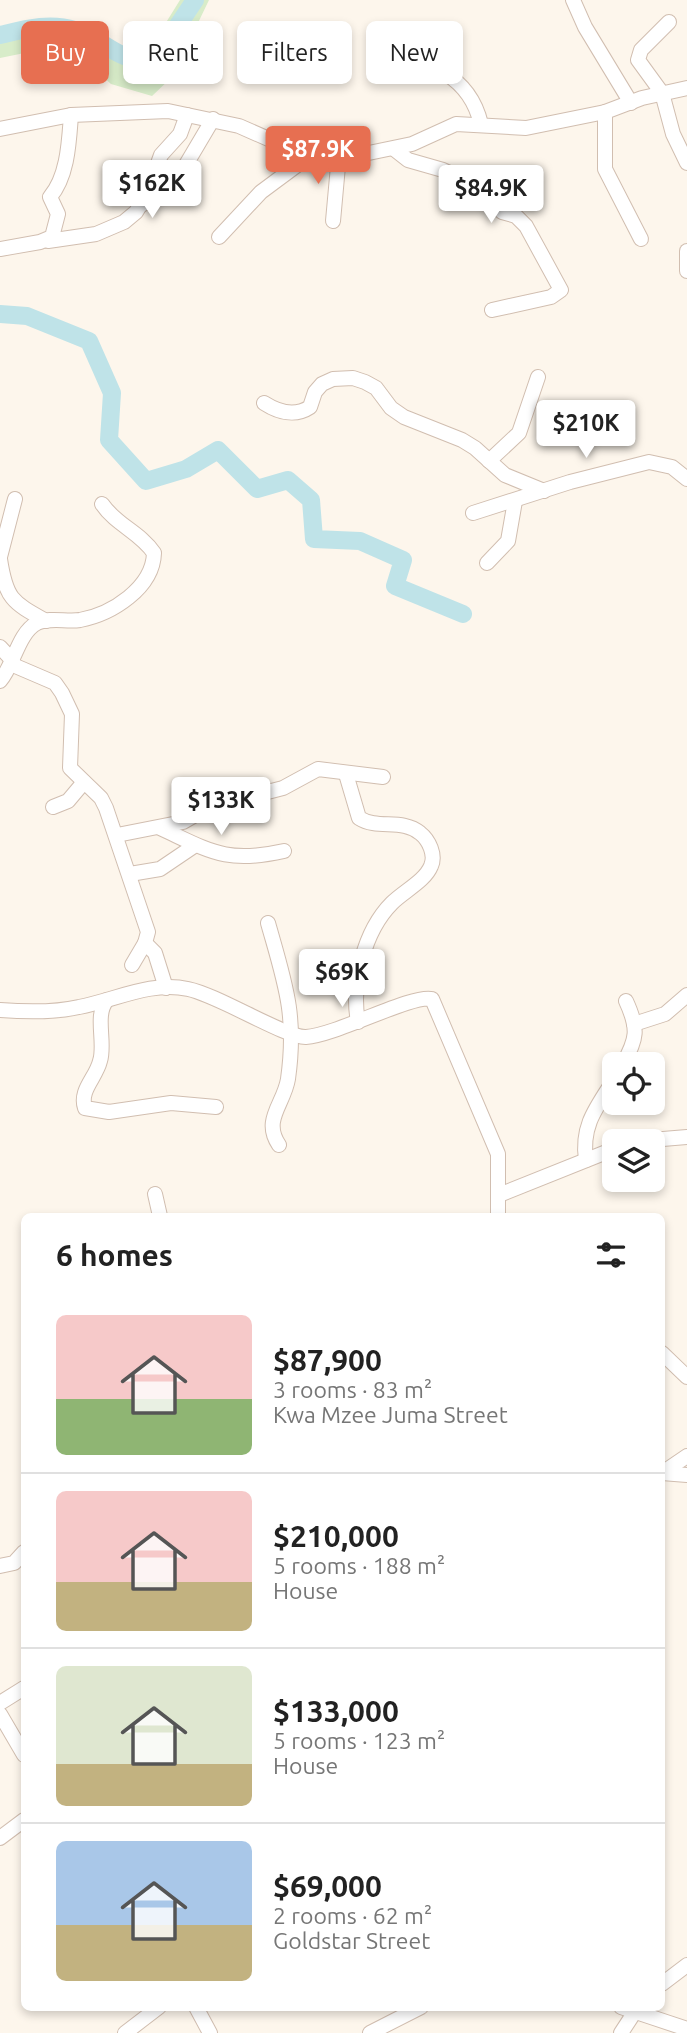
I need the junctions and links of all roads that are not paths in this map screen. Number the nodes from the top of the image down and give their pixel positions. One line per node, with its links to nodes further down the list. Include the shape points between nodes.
1 (573, 0): 6 (street, via 584,27)
2 (668, 22): 5 (street, via 641,50 638,60)
3 (458, 84): 11 (street, via 470,94)
4 (687, 88): 5 (street)
5 (662, 93): 6 (street); 16 (street)
6 (631, 103): 7 (street)
7 (605, 112): 11 (street, via 526,128); 20 (street, via 605,169)
8 (71, 115): 9 (street, via 147,110); 12 (street); 21 (street, via 66,159 50,197 58,209)
9 (187, 115): 10 (street); 17 (street, via 180,134 161,155)
10 (213, 119): 14 (street); 17 (street, via 171,190)
11 (481, 124): 13 (street, via 456,124)
12 (0, 128)
13 (394, 149): 15 (street); 25 (street, via 408,160 464,180 526,226 561,290 551,297)
14 (307, 152): 15 (street); 19 (street)
15 (339, 155): 18 (street)
16 (687, 163)
17 (141, 205): 21 (street, via 124,222 96,234)
18 (333, 221)
19 (219, 237)
20 (641, 239)
21 (48, 241): 22 (street)
22 (0, 249)
23 (687, 251): 24 (street)
24 (687, 271)
25 (492, 310)
26 (538, 377): 28 (street, via 519,433)
27 (264, 403): 28 (street, via 283,412 304,411 322,384 353,378 376,388 404,417 462,440)
28 (489, 461): 30 (street, via 517,482)
29 (687, 480): 30 (street, via 672,467 649,462)
30 (544, 491): 32 (street)
31 (15, 499): 35 (street)
32 (515, 501): 34 (street); 36 (street, via 508,541)
33 (102, 504): 37 (street, via 111,518 148,543 154,552 150,574 127,598 97,614)
34 (473, 513)
35 (0, 558): 37 (street, via 14,602)
36 (487, 563)
37 (46, 621): 39 (street, via 30,629)
38 (0, 647): 39 (street)
39 (13, 663): 40 (street); 43 (street, via 55,683 62,693 72,714 70,768)
40 (0, 681)
41 (346, 774): 42 (street); 45 (street, via 318,769 283,788 219,803 183,822); 58 (street, via 359,818 410,826 426,838 433,856 429,870 387,908 368,942 355,989)
42 (383, 777)
43 (84, 782): 44 (street, via 68,801); 46 (street, via 101,798)
44 (52, 807)
45 (159, 827): 46 (street); 47 (street)
46 (117, 835): 49 (street)
47 (194, 846): 48 (street, via 226,856); 49 (street, via 160,869)
48 (284, 850)
49 (130, 874): 51 (street, via 148,932)
50 (268, 923): 60 (street, via 289,996)
51 (145, 943): 52 (street); 53 (street, via 155,953)
52 (132, 965)
53 (166, 988): 55 (street, via 147,988); 60 (street, via 210,997)
54 (687, 995): 59 (street, via 665,1014)
55 (107, 1000): 57 (street, via 57,1011); 63 (street, via 101,1013 101,1059 83,1099 85,1108 109,1112 171,1103)
56 (626, 1001): 59 (street)
57 (0, 1010)
58 (358, 1022): 60 (street, via 308,1037); 70 (street, via 432,999 498,1154)
59 (634, 1024): 61 (street, via 635,1044)
60 (290, 1034): 66 (street, via 287,1085 272,1118 272,1136)
61 (630, 1052)
62 (602, 1099): 68 (street, via 583,1138)
63 (216, 1107)
64 (687, 1137): 65 (street)
65 (665, 1139)
66 (279, 1145)
67 (602, 1154): 68 (street)
68 (586, 1160): 70 (street)
69 (155, 1194): 71 (street)
70 (499, 1195): 72 (street)
71 (159, 1213)
72 (498, 1213)
73 (665, 1356): 74 (street)
74 (687, 1377)
75 (687, 1456): 76 (street)
76 (665, 1469)
77 (665, 1470): 78 (street)
78 (687, 1475)
79 (21, 1558): 80 (street)
80 (0, 1566)
81 (21, 1690): 82 (street)
82 (0, 1703)
83 (0, 1714): 84 (street)
84 (21, 1750)
85 (21, 1822): 86 (street)
86 (0, 1838)
87 (687, 1965): 88 (street)
88 (665, 1982)
89 (154, 2011): 95 (street)
90 (198, 2011): 96 (street)
91 (630, 2011): 98 (street)
92 (637, 2011): 94 (street)
93 (396, 2015): 97 (street)
94 (687, 2029)
95 (125, 2033)
96 (210, 2033)
97 (370, 2033)
98 (621, 2033)

